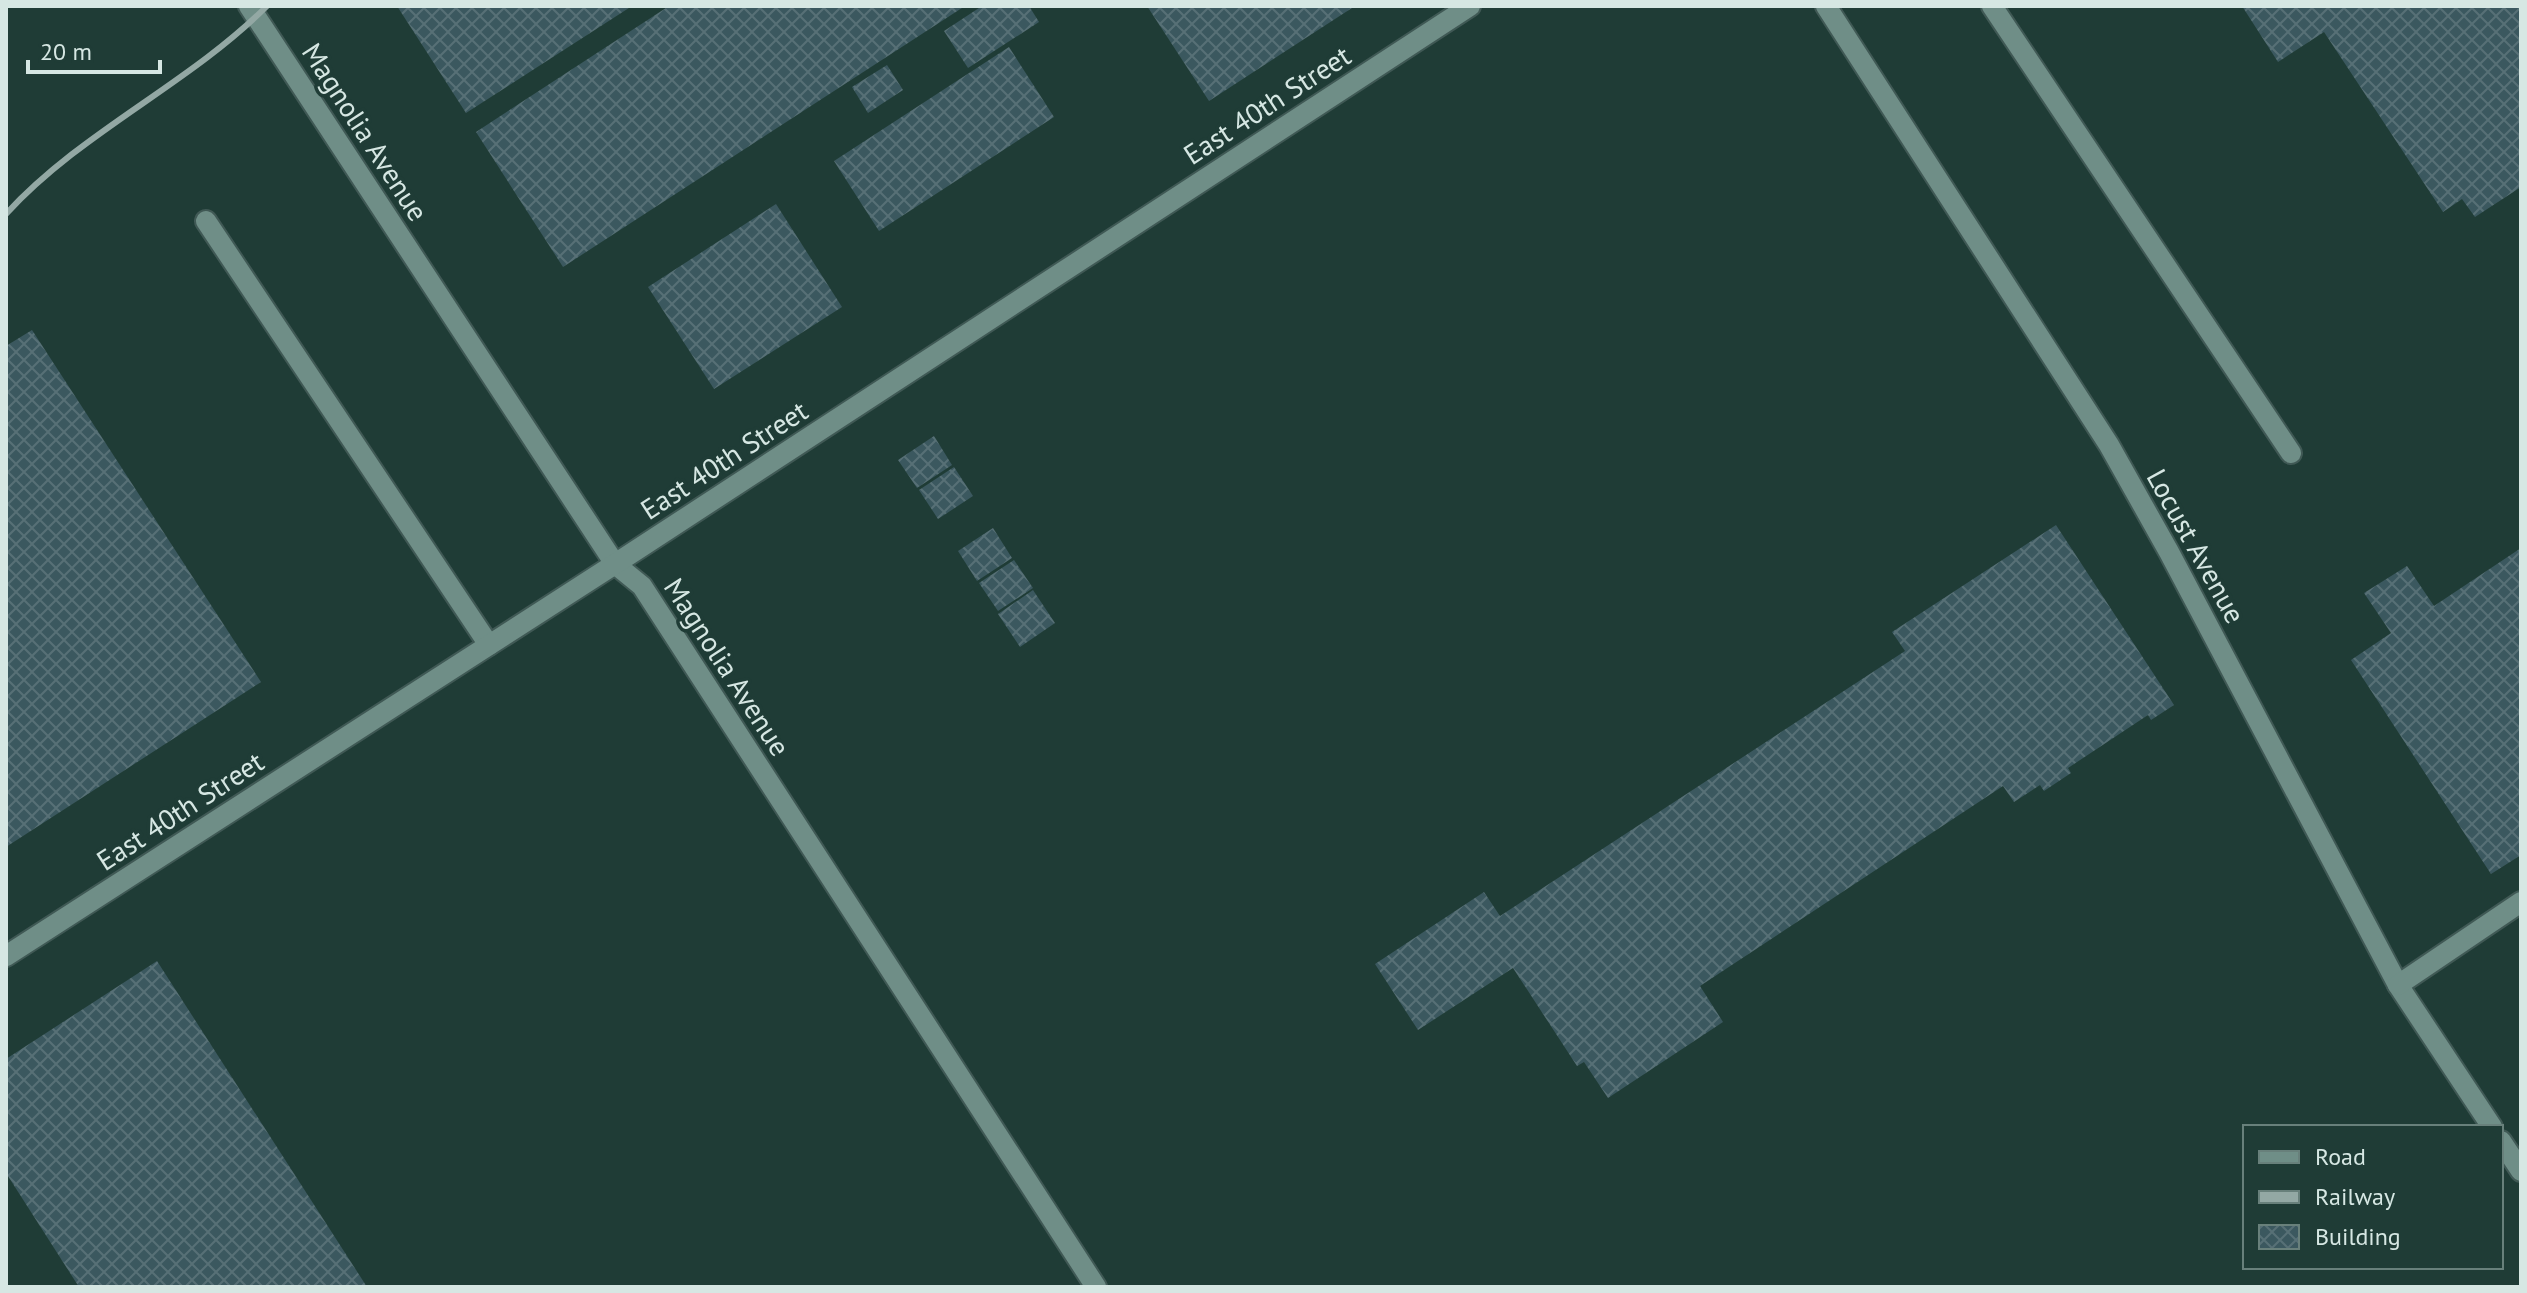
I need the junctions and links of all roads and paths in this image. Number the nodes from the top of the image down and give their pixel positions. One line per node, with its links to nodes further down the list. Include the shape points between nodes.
1 (249, 6): 7 (street, Magnolia Avenue)
2 (1470, 6): 7 (street, East 40th Street)
3 (1826, 6): 11 (street, Locust Avenue, via 2109,445)
4 (1992, 6): 6 (street)
5 (206, 221): 8 (street)
6 (2291, 453)
7 (615, 564): 8 (street, East 40th Street); 15 (street, Magnolia Avenue, via 642,586)
8 (489, 645): 10 (street, East 40th Street)
9 (2521, 902): 11 (street)
10 (6, 956)
11 (2398, 985): 12 (street, Locust Avenue)
12 (2491, 1125)
13 (2503, 1144): 14 (street)
14 (2521, 1171)
15 (1096, 1287)

